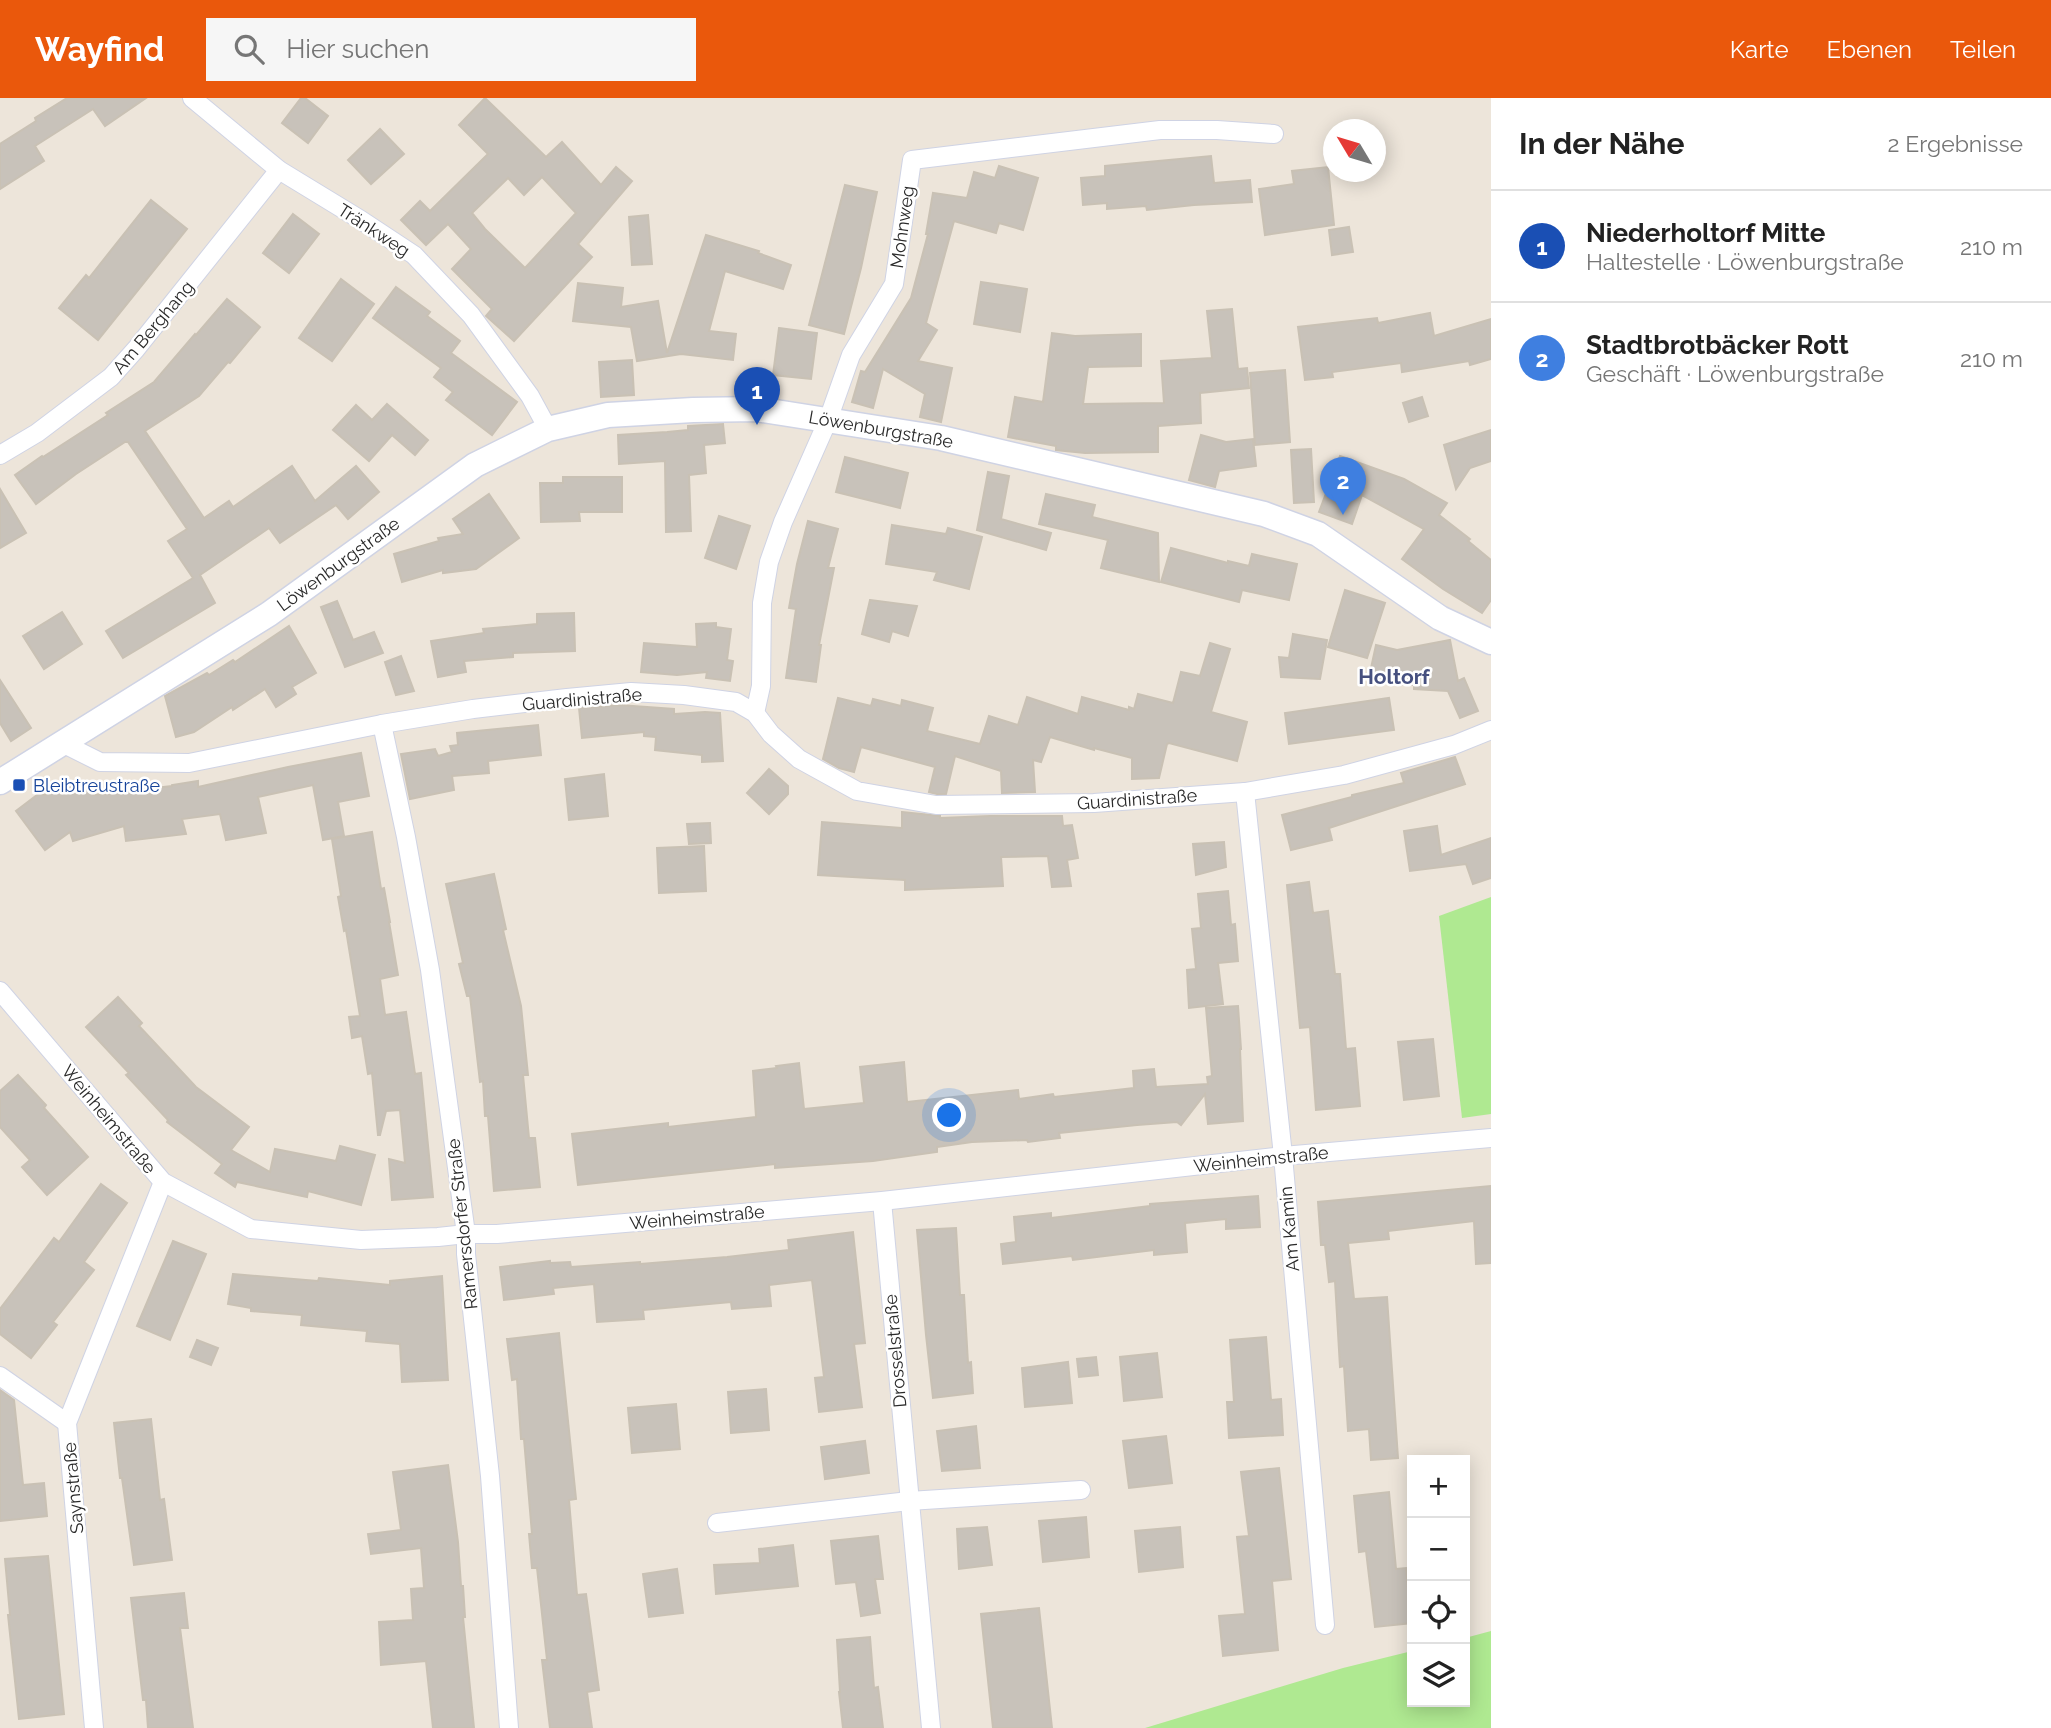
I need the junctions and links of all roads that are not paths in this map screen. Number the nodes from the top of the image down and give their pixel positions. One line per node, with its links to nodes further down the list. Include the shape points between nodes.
1 (192, 98): 3 (street, Tränkweg)
2 (1274, 134): 4 (street, Mohnweg, via 1160,130 912,160 894,284 851,355)
3 (279, 170): 5 (street, Tränkweg, via 414,255 471,316 530,396); 6 (street, Am Berghang, via 111,377)
4 (828, 420): 5 (street, Löwenburgstraße, via 756,409 693,410 608,415); 7 (street, Löwenburgstraße, via 941,438 1264,514 1318,534 1440,618); 8 (street, Mohnweg, via 769,562)
5 (548, 429): 11 (street, Löwenburgstraße, via 475,465 269,614)
6 (0, 455)
7 (1491, 642)
8 (755, 713): 9 (street, Guardinistraße, via 737,702 631,692); 13 (street, Guardinistraße, via 799,758 857,791 936,805 1094,803)
9 (382, 724): 11 (street, Guardinistraße, via 188,763 100,762); 19 (street, Ramersdorfer Straße, via 430,970)
10 (1491, 730): 13 (street, Guardinistraße, via 1454,745 1344,775)
11 (62, 743): 12 (street, Löwenburgstraße)
12 (0, 782)
13 (1245, 792): 16 (street, Am Kamin)
14 (0, 991): 17 (street, Weinheimstraße)
15 (1491, 1138): 16 (street, Weinheimstraße)
16 (1283, 1156): 18 (street, Weinheimstraße); 25 (street, Am Kamin)
17 (163, 1182): 19 (street, Weinheimstraße, via 251,1229 361,1240); 21 (street, Saynstraße)
18 (882, 1201): 19 (street, Weinheimstraße); 23 (street, Drosselstraße)
19 (466, 1234): 27 (street, Ramersdorfer Straße)
20 (0, 1376): 21 (street)
21 (67, 1423): 26 (street, Saynstraße)
22 (1081, 1490): 23 (street)
23 (909, 1501): 24 (street); 28 (street, Drosselstraße)
24 (717, 1523)
25 (1325, 1625)
26 (94, 1728)
27 (509, 1728)
28 (931, 1728)

